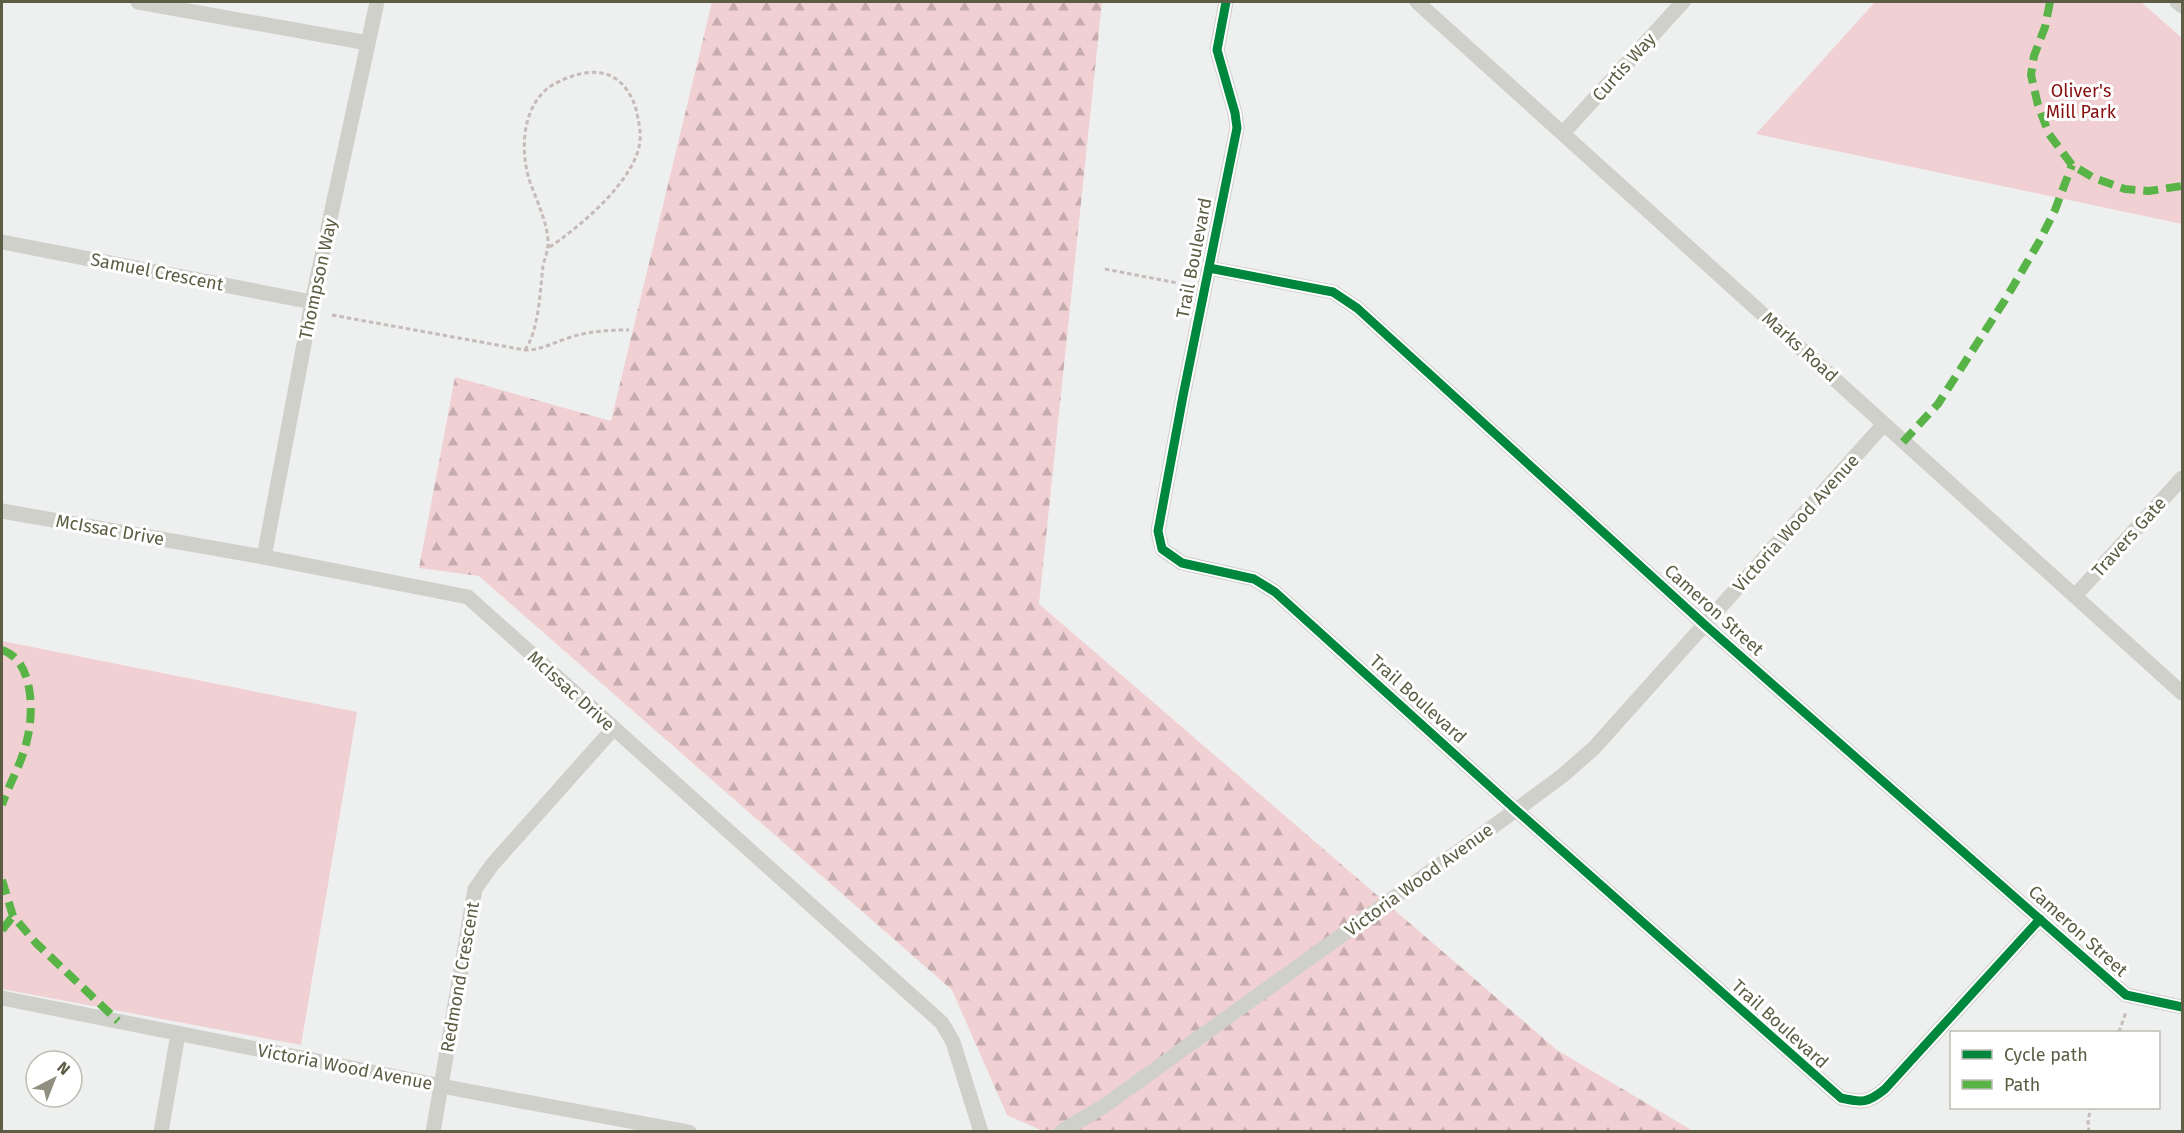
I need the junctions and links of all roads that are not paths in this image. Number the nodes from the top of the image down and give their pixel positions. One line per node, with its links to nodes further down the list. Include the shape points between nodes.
1 (138, 2): 8 (street)
2 (377, 2): 8 (street, Thompson Way)
3 (1226, 2): 11 (street, Trail Boulevard, via 1217,50 1237,128)
4 (1417, 2): 9 (street, Marks Road)
5 (1683, 2): 9 (street, Curtis Way)
6 (2177, 2): 7 (street)
7 (2182, 6)
8 (368, 43): 12 (street, Thompson Way)
9 (1564, 132): 13 (street, Marks Road)
10 (2, 242): 12 (street, Samuel Crescent)
11 (1209, 268): 18 (street, Cameron Street, via 1333,292 1357,308); 21 (street, Trail Boulevard, via 1158,531 1162,549 1182,563 1254,579 1275,592)
12 (312, 302): 16 (street, Thompson Way)
13 (1884, 424): 17 (street, Marks Road); 18 (street, Victoria Wood Avenue)
14 (2182, 478): 17 (street, Travers Gate)
15 (2, 515): 16 (street, McIssac Drive)
16 (264, 557): 20 (street, McIssac Drive, via 468,597)
17 (2075, 596): 19 (street, Marks Road)
18 (1706, 625): 21 (street, Victoria Wood Avenue, via 1594,748); 22 (street, Cameron Street)
19 (2182, 693)
20 (613, 729): 26 (street, Redmond Crescent, via 475,889); 30 (street, McIssac Drive, via 942,1023 953,1042)
21 (1516, 810): 22 (street, Trail Boulevard, via 1841,1098 1861,1102 1885,1089); 31 (street, Victoria Wood Avenue, via 1104,1106)
22 (2040, 919): 24 (street, Cameron Street, via 2126,995)
23 (2, 998): 25 (street, Victoria Wood Avenue)
24 (2182, 1006)
25 (178, 1034): 26 (street, Victoria Wood Avenue); 27 (street)
26 (441, 1086): 28 (street, Redmond Crescent); 29 (street, Victoria Wood Avenue)
27 (161, 1131)
28 (432, 1131)
29 (689, 1131)
30 (981, 1131)
31 (1061, 1131)

